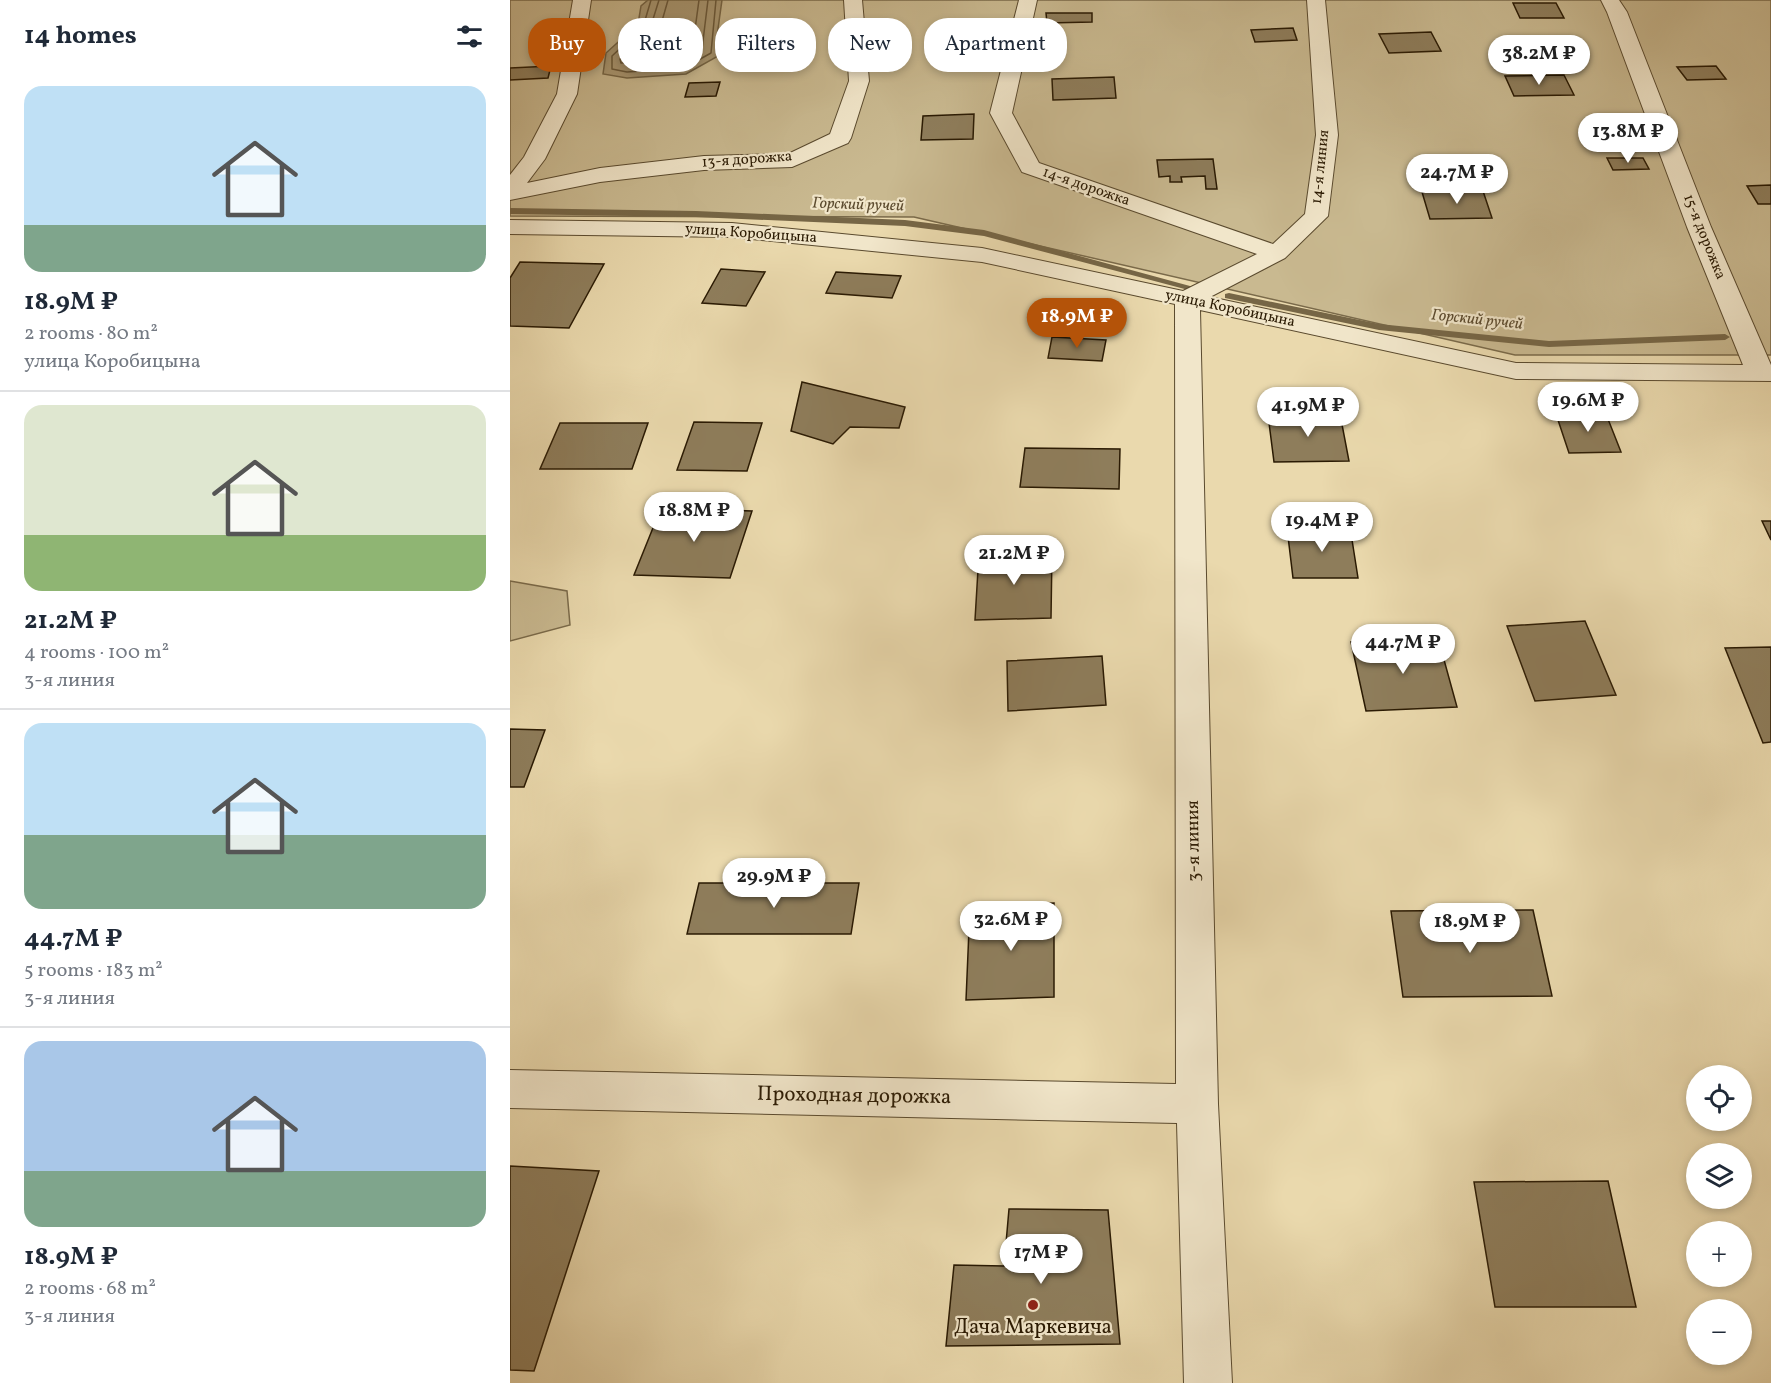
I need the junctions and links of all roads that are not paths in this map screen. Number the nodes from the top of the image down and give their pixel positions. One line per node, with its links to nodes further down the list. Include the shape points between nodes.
1 (582, 0): 6 (street, via 567,94 534,159)
2 (853, 0): 6 (street, 13-я дорожка, via 859,81 840,138 792,160 704,163)
3 (1028, 0): 8 (street, 14-я дорожка, via 1001,112 1030,167)
4 (1316, 0): 8 (street, 14-я линия, via 1327,135 1316,216)
5 (1610, 0): 10 (street, 15-я дорожка, via 1699,227)
6 (510, 191)
7 (510, 228): 9 (street, улица Коробицына, via 732,230 982,255)
8 (1277, 253): 9 (street, 14-я линия)
9 (1187, 299): 10 (street, улица Коробицына, via 1516,371); 12 (street, 3-я линия)
10 (1766, 373)
11 (510, 1089): 12 (street, Проходная дорожка)
12 (1197, 1104): 13 (street, 3-я линия)
13 (1208, 1383)

